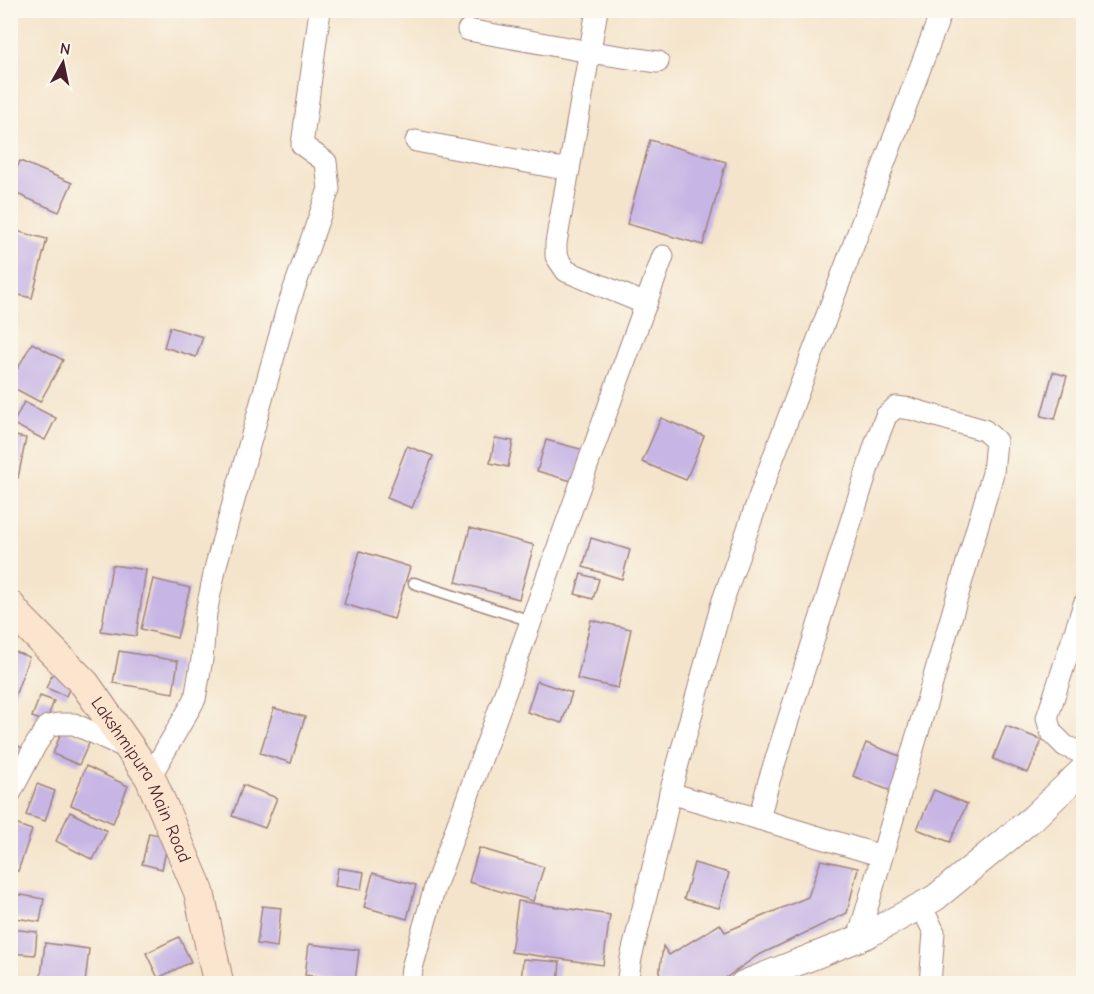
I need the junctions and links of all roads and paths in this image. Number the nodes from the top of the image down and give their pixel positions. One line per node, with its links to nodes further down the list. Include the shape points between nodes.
1 (320, 10): 18 (street, via 302,145 327,162 329,189 287,309 216,565 195,699)
2 (597, 10): 5 (street)
3 (942, 10): 19 (street, via 722,603)
4 (468, 30): 5 (street)
5 (590, 52): 6 (street); 8 (street)
6 (658, 62)
7 (416, 141): 8 (street)
8 (569, 170): 10 (street, via 556,256 566,271)
9 (663, 256): 10 (street)
10 (646, 304): 14 (street)
11 (414, 583): 14 (lane)
12 (1083, 604): 16 (street, via 1047,718 1051,732 1065,746)
13 (10, 606): 15 (main road, Lakshmipura Main Road, via 85,684)
14 (531, 621): 26 (street, via 435,887)
15 (131, 750): 18 (main road, Lakshmipura Main Road); 20 (street, via 74,724 48,726)
16 (1083, 754)
17 (1083, 769): 23 (street, via 1034,818)
18 (150, 777): 25 (main road, Lakshmipura Main Road, via 199,892)
19 (670, 793): 21 (street); 27 (street)
20 (10, 794)
21 (759, 819): 22 (street); 22 (street, via 886,416 896,408 945,417 984,430 996,441 993,473)
22 (882, 856): 24 (street)
23 (921, 906): 24 (street); 29 (street, via 934,932)
24 (858, 939): 28 (street)
25 (216, 984)
26 (410, 984)
27 (627, 984)
28 (742, 984)
29 (930, 984)

